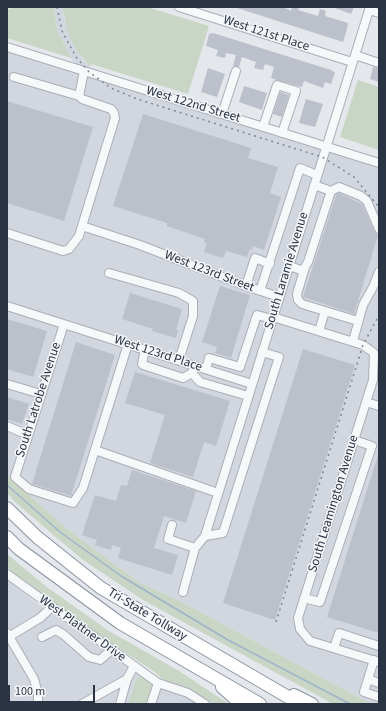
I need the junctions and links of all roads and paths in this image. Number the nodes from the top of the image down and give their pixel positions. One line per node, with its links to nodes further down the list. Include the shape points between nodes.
1 (179, 7): 5 (street, West 121st Place)
2 (369, 9): 3 (street); 5 (street, South Laramie Avenue)
3 (379, 13)
4 (7, 46): 7 (street, West 122nd Street)
5 (353, 59): 6 (street, West 121st Place); 14 (street, South Laramie Avenue)
6 (379, 63)
7 (84, 71): 10 (street); 11 (street, West 122nd Street)
8 (236, 71): 11 (street)
9 (14, 77): 10 (street)
10 (79, 96): 19 (street, via 82,100 111,109 115,118)
11 (222, 114): 12 (street, West 122nd Street)
12 (263, 127): 13 (street, West 122nd Street); 13 (street, via 277,85 296,91)
13 (282, 133): 14 (street, West 122nd Street)
14 (326, 147): 15 (street, West 122nd Street); 16 (street, South Laramie Avenue)
15 (379, 163)
16 (317, 175): 17 (street, South Laramie Avenue); 22 (street, via 300,168)
17 (314, 185): 18 (street); 23 (street, South Laramie Avenue)
18 (331, 191): 20 (street, via 339,188 361,196 367,201); 24 (street)
19 (82, 226): 21 (street, via 75,243 70,249 63,251); 27 (street, West 123rd Street, via 140,245)
20 (379, 229)
21 (7, 233)
22 (270, 264): 27 (street, via 255,258); 28 (street)
23 (289, 266): 24 (street); 29 (street, South Laramie Avenue)
24 (304, 271): 31 (street, via 297,294 298,300 302,304)
25 (379, 272): 33 (street)
26 (109, 273): 40 (street, via 179,293 193,301 192,316)
27 (246, 286): 28 (street, West 123rd Street)
28 (260, 291): 29 (street, West 123rd Street)
29 (279, 297): 32 (street, South Laramie Avenue)
30 (7, 306): 34 (street, West 123rd Place)
31 (325, 311): 33 (street); 35 (street)
32 (272, 318): 35 (street); 39 (street, South Laramie Avenue); 42 (street, via 257,315 240,367 209,358)
33 (358, 321): 36 (street)
34 (64, 324): 37 (street, West 123rd Place); 45 (street, South Latrobe Avenue)
35 (318, 331): 36 (street)
36 (353, 341): 47 (street, South Leamington Avenue, via 374,353 372,380)
37 (128, 344): 38 (street, West 123rd Place); 52 (street)
38 (145, 349): 40 (street, West 123rd Place); 41 (street, via 143,365 183,378)
39 (262, 352): 44 (street, South Laramie Avenue); 56 (street, via 279,357 223,533)
40 (179, 360): 41 (street, West 123rd Place)
41 (194, 369): 42 (street, West 123rd Place); 46 (street, via 200,382)
42 (206, 369): 44 (street, West 123rd Place)
43 (7, 384): 45 (street)
44 (252, 384): 46 (street, South Laramie Avenue)
45 (41, 394): 50 (street, South Latrobe Avenue)
46 (248, 396): 53 (street, South Laramie Avenue)
47 (366, 402): 48 (street); 51 (street, South Leamington Avenue)
48 (379, 406)
49 (7, 426): 50 (street)
50 (28, 435): 52 (street, South Latrobe Avenue, via 15,477 29,489 73,503 83,488)
51 (354, 440): 61 (street, South Leamington Avenue); 61 (street, via 372,446 320,602)
52 (95, 450): 53 (street)
53 (218, 493): 56 (street, South Laramie Avenue)
54 (7, 508): 68 (highway, Tri-State Tollway, via 37,537 101,588)
55 (172, 525): 58 (street, via 168,539)
56 (205, 536): 58 (street)
57 (7, 537): 71 (highway, Tri-State Tollway, via 19,549 120,623)
58 (195, 548): 60 (street)
59 (7, 574): 62 (street, West Plattner Drive)
60 (183, 592)
61 (304, 598): 66 (street, South Leamington Avenue, via 298,618 300,629 310,641)
62 (52, 607): 63 (street, via 40,618); 67 (street, West Plattner Drive)
63 (8, 635): 77 (street, via 34,679)
64 (42, 637): 67 (street, via 56,630 89,657 100,660)
65 (379, 646): 66 (street, via 339,633)
66 (334, 648): 69 (street)
67 (111, 650): 70 (street, West Plattner Drive)
68 (222, 659): 84 (highway, Tri-State Tollway); 85 (highway)
69 (376, 661): 73 (street)
70 (134, 666): 72 (street); 74 (street, West Plattner Drive)
71 (212, 678): 82 (highway); 83 (highway, Tri-State Tollway)
72 (127, 679): 78 (street); 79 (street)
73 (368, 679): 75 (street); 76 (street, via 364,692)
74 (158, 683): 80 (street); 81 (street, West Plattner Drive, via 188,693)
75 (379, 683)
76 (379, 697)
77 (38, 704)
78 (82, 704)
79 (120, 704)
80 (151, 704)
81 (205, 704)
82 (241, 704)
83 (260, 704)
84 (300, 704)
85 (312, 704)

